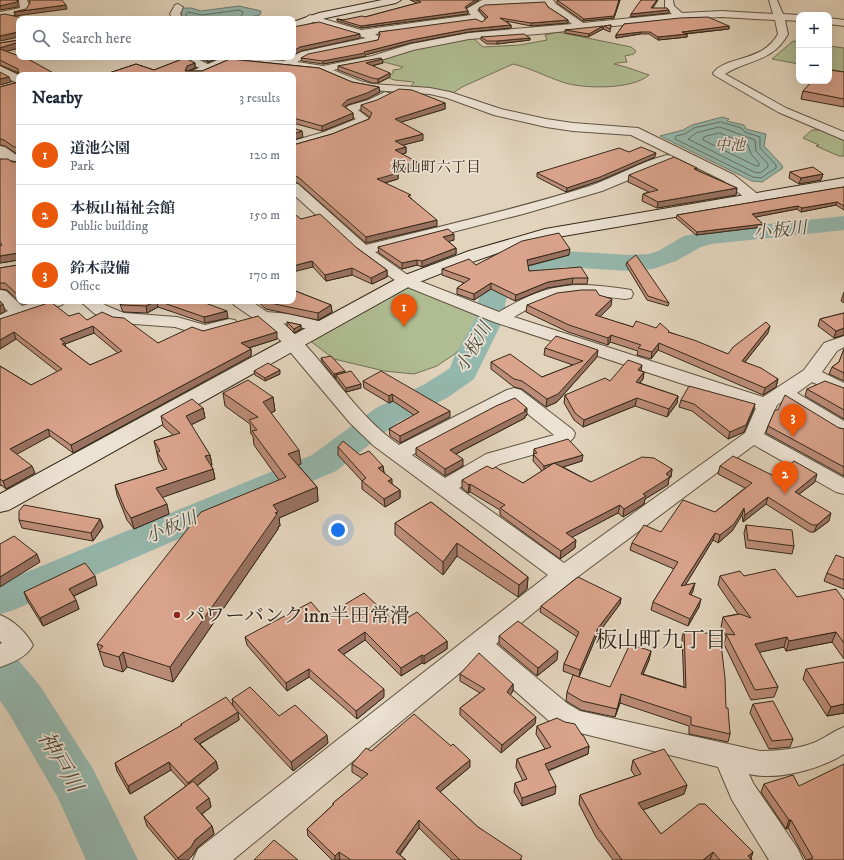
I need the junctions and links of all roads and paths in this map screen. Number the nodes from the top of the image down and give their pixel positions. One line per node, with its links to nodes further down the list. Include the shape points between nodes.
1 (23, 0): 8 (street, via 24,10)
2 (396, 0): 15 (street)
3 (546, 0): 12 (street, via 482,3 471,10)
4 (549, 0): 17 (street, via 552,6)
5 (669, 0): 10 (street, via 670,8)
6 (773, 0): 11 (street)
7 (178, 7): 9 (street)
8 (0, 15)
9 (176, 16)
10 (680, 16): 11 (street); 17 (street)
11 (778, 16): 13 (street); 39 (street, via 782,22 783,34 774,47 724,69 718,73 719,75 782,110)
12 (476, 17): 18 (street); 19 (street)
13 (796, 18)
14 (832, 21): 16 (street)
15 (299, 22): 18 (street)
16 (844, 23)
17 (580, 26): 19 (street)
18 (361, 33): 20 (street)
19 (496, 34): 21 (street)
20 (386, 40): 21 (street); 22 (street, via 305,54)
21 (411, 47): 30 (street, via 374,59)
22 (296, 59)
23 (191, 60): 29 (street)
24 (226, 60): 29 (street)
25 (249, 60): 27 (street)
26 (294, 60): 27 (street)
27 (286, 64): 28 (street)
28 (303, 66): 30 (street); 33 (street)
29 (208, 68): 32 (street)
30 (323, 69): 37 (street, via 358,84)
31 (0, 70): 34 (street)
32 (200, 72)
33 (286, 72)
34 (16, 78)
35 (16, 85): 36 (street)
36 (6, 87)
37 (398, 88): 40 (street, via 350,110 365,120); 47 (street, via 450,95 498,112 546,123 634,131 729,178)
38 (300, 130): 40 (street)
39 (844, 136)
40 (322, 137): 41 (street)
41 (296, 144)
42 (0, 150): 44 (street)
43 (667, 159): 48 (street, via 597,188)
44 (13, 160)
45 (844, 183): 47 (street)
46 (296, 190): 48 (street)
47 (756, 199): 49 (street, via 545,234 484,251)
48 (363, 250): 49 (street)
49 (406, 281): 57 (street); 59 (street)
50 (625, 294): 57 (street, via 574,289 556,291 537,297)
51 (0, 295): 55 (street)
52 (46, 304): 55 (street)
53 (92, 304): 56 (street, via 121,318 177,322 204,331)
54 (245, 304): 56 (street)
55 (19, 312): 58 (street)
56 (263, 315): 59 (street, via 290,319); 61 (street)
57 (500, 318): 65 (street)
58 (0, 321)
59 (320, 328): 61 (street)
60 (844, 341): 62 (street, via 830,347)
61 (293, 342): 68 (street, via 367,429); 71 (street)
62 (811, 374): 63 (street); 64 (street)
63 (844, 390)
64 (784, 393): 65 (street, via 771,399); 66 (street)
65 (767, 405): 67 (street)
66 (844, 430)
67 (753, 436): 69 (street); 72 (street)
68 (397, 454): 70 (street); 70 (street, via 514,394 565,433 560,441 493,460)
69 (844, 487)
70 (443, 488): 72 (street)
71 (0, 504)
72 (564, 576): 74 (street)
73 (0, 625): 75 (street, via 20,645)
74 (478, 644): 77 (street, via 558,712 574,721); 78 (street)
75 (7, 653)
76 (844, 739): 77 (street, via 823,752 779,764 760,764)
77 (728, 757): 79 (street, via 742,791)
78 (209, 860)
79 (787, 860)

